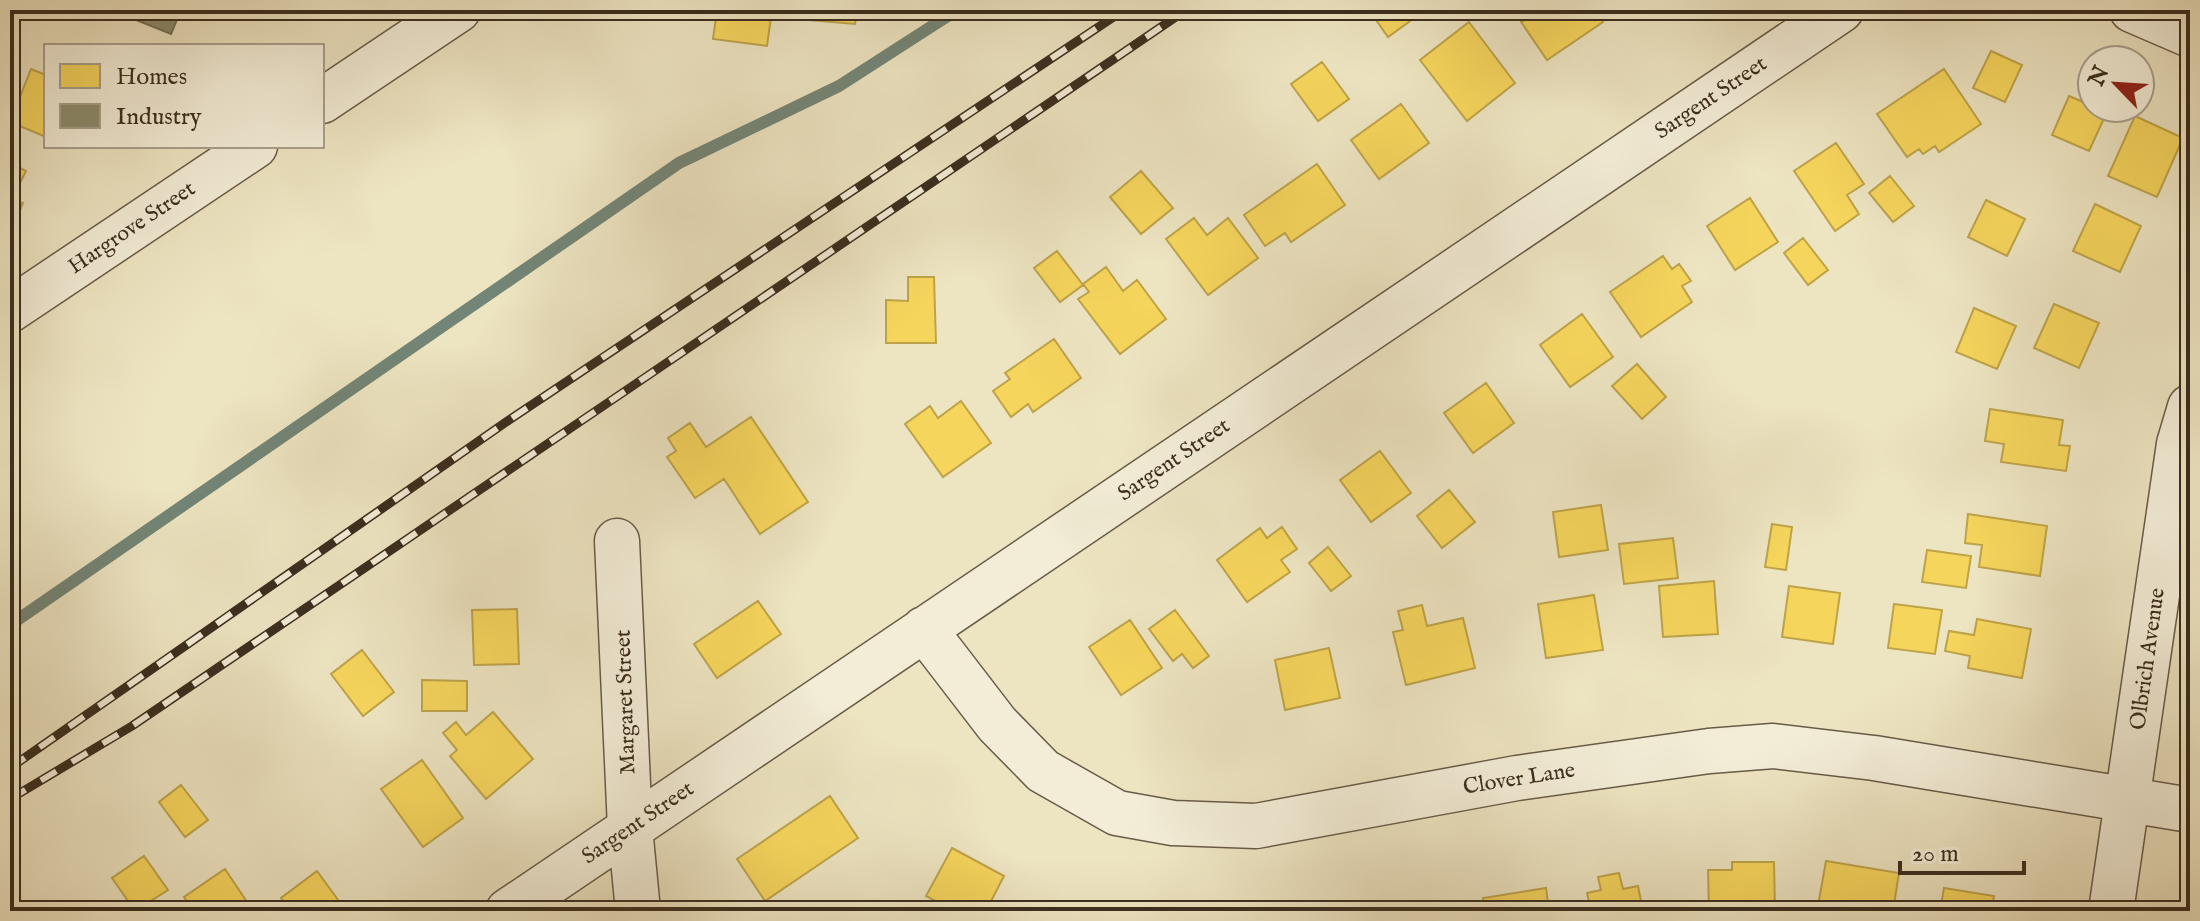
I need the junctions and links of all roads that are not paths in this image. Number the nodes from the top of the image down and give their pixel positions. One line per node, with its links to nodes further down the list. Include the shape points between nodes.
1 (458, 10): 5 (street)
2 (1841, 10): 10 (street, Sargent Street)
3 (2132, 10): 4 (street)
4 (2190, 35)
5 (324, 100)
6 (252, 148): 7 (street, Hargrove Street)
7 (10, 310)
8 (2190, 407): 11 (street, Olbrich Avenue, via 2179,444)
9 (617, 541): 13 (street, Margaret Street)
10 (924, 629): 11 (street, Clover Lane, via 997,724 1043,771 1117,813 1173,823 1256,826 1517,778 1773,746); 13 (street, Sargent Street)
11 (2128, 801): 12 (street, Clover Lane); 16 (street, Olbrich Avenue)
12 (2190, 810)
13 (630, 828): 14 (street, Sargent Street); 15 (street, Margaret Street)
14 (508, 911)
15 (638, 911)
16 (2111, 911)

